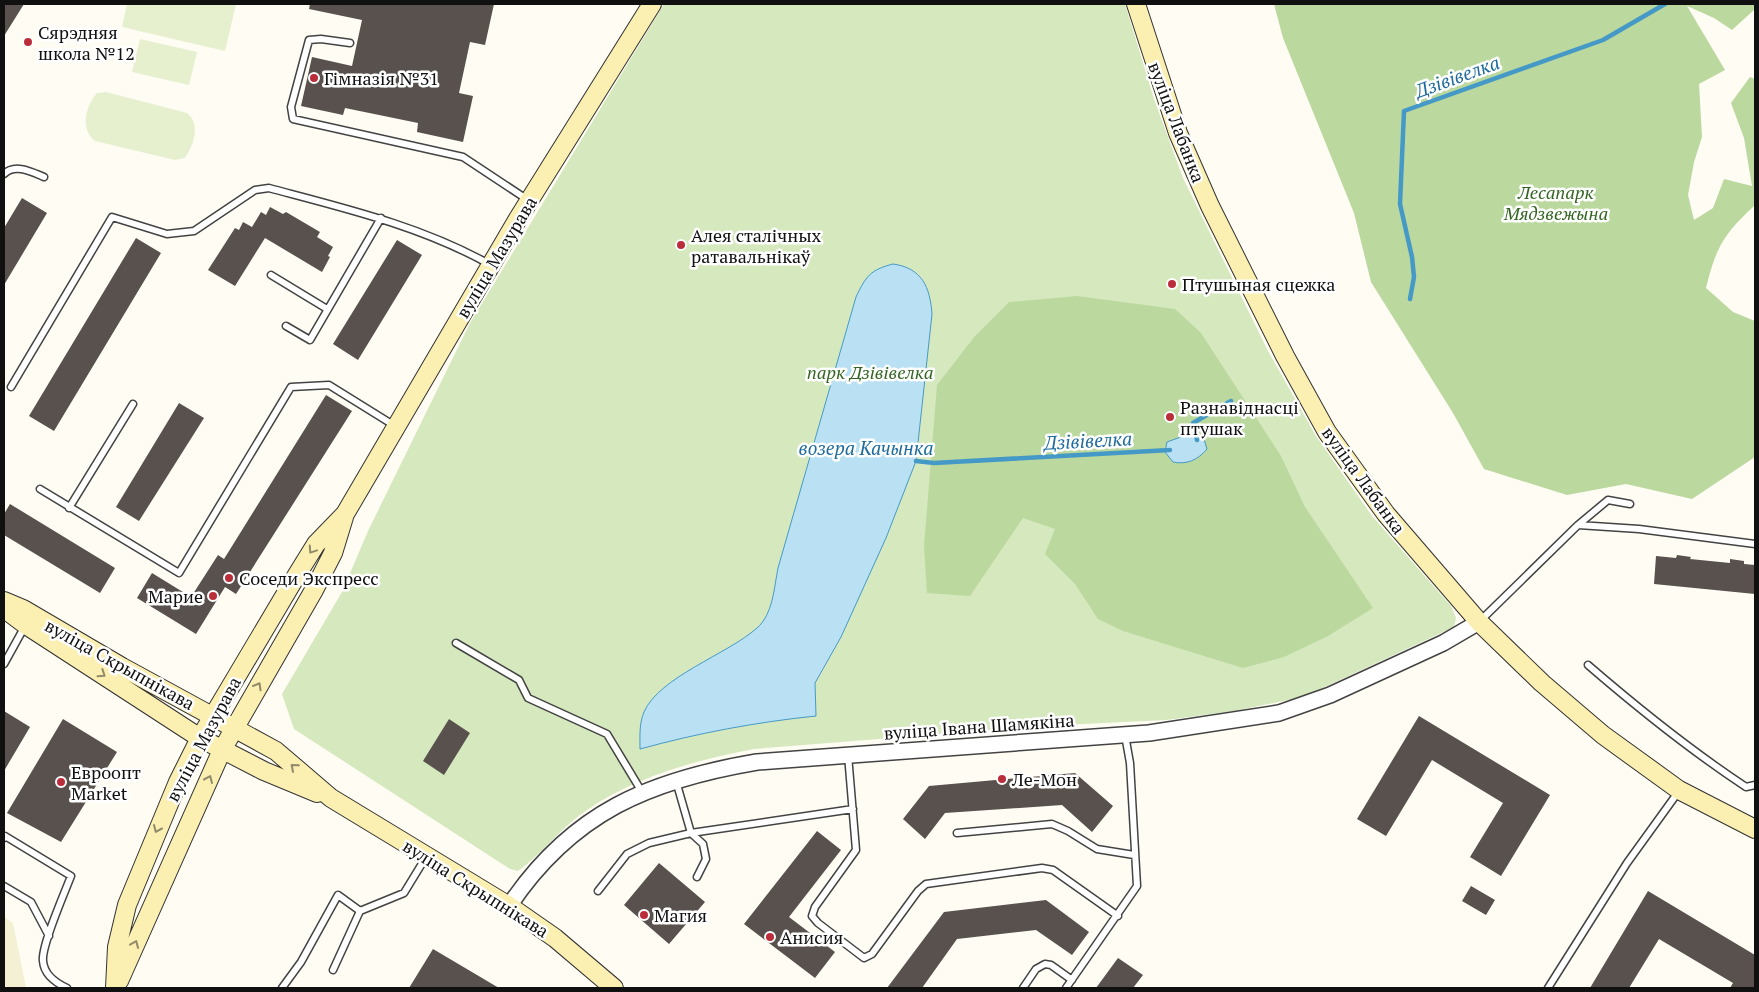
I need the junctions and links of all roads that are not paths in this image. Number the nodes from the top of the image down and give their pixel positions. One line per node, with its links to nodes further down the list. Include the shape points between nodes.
1 (652, 4): 6 (main road, вуліца Мазурава)
2 (1136, 4): 23 (main road, вуліца Лабанка, via 1178,133 1210,206 1327,432 1386,514)
3 (350, 43): 6 (lane, via 309,40 291,107 293,119 463,157)
4 (4, 174): 5 (lane, via 20,168)
5 (44, 177)
6 (529, 200): 8 (main road, вуліца Мазурава)
7 (381, 218): 8 (lane, via 468,252); 10 (lane); 12 (lane, via 269,188 255,190 194,231 167,234 112,217)
8 (490, 265): 14 (main road, вуліца Мазурава)
9 (271, 274): 10 (lane)
10 (327, 309): 11 (lane, via 310,340)
11 (286, 326)
12 (11, 387)
13 (134, 404): 17 (lane)
14 (397, 427): 17 (lane, via 329,385 291,387 179,573); 18 (main road, вуліца Мазурава)
15 (40, 489): 17 (lane)
16 (1630, 504): 19 (lane, via 1608,500)
17 (69, 508)
18 (345, 514): 28 (main road, вуліца Мазурава, one-way to 28, via 316,544); 29 (main road, вуліца Мазурава, one-way to 18, via 314,590 333,553)
19 (1578, 525): 20 (lane); 23 (lane)
20 (1755, 544)
21 (4, 601): 28 (main road, вуліца Скрыпнікава)
22 (4, 608): 24 (main road, вуліца Скрыпнікава)
23 (1479, 622): 30 (street, вуліца Івана Шамякіна, via 1443,643 1330,695 1279,713); 36 (main road, вуліца Лабанка, via 1542,683 1603,735)
24 (26, 625): 26 (lane); 31 (main road, вуліца Скрыпнікава, one-way to 31)
25 (456, 643): 37 (lane, via 519,680 528,698 607,734)
26 (4, 664)
27 (1588, 665): 35 (lane, via 1696,754 1746,787)
28 (212, 716): 29 (main road, вуліца Скрыпнікава); 31 (main road, вуліца Мазурава)
29 (234, 728): 32 (main road, вуліца Мазурава); 38 (main road, вуліца Скрыпнікава, one-way to 29, via 276,751)
30 (1125, 735): 33 (street, вуліца Івана Шамякіна); 44 (lane, via 1130,763)
31 (200, 738): 32 (main road, вуліца Скрыпнікава); 56 (main road, вуліца Мазурава, one-way to 56, via 162,818 127,904 117,947)
32 (222, 750): 38 (main road, вуліца Скрыпнікава, via 264,772); 56 (main road, вуліца Мазурава, one-way to 32)
33 (848, 754): 34 (street, вуліца Івана Шамякіна, via 757,762); 39 (lane)
34 (675, 780): 37 (street, вуліца Івана Шамякіна); 41 (lane)
35 (1755, 785)
36 (1679, 790): 40 (main road, вуліца Лабанка); 61 (lane, via 1627,863)
37 (642, 792): 49 (street, вуліца Івана Шамякіна, via 608,809 568,838 533,872)
38 (331, 798): 45 (main road, вуліца Скрыпнікава)
39 (853, 809): 41 (lane); 51 (lane, via 856,850 812,916 864,958 872,954 926,884 1042,868 1053,870)
40 (1755, 828)
41 (691, 833): 46 (lane, via 703,844 706,859); 48 (lane, via 649,843 627,854)
42 (957, 833): 44 (lane, via 1052,824 1097,849)
43 (4, 838): 52 (lane, via 71,876)
44 (1134, 855): 51 (lane, via 1137,886)
45 (426, 856): 49 (main road, вуліца Скрыпнікава); 50 (lane, via 404,894)
46 (697, 877)
47 (4, 886): 52 (lane, via 31,902)
48 (598, 891)
49 (509, 906): 58 (main road, вуліца Скрыпнікава, via 555,938)
50 (360, 911): 53 (lane); 57 (lane, via 338,895 301,962)
51 (1118, 916): 54 (lane)
52 (49, 936): 55 (lane, via 42,960 48,974 57,984)
53 (333, 970)
54 (1072, 980): 59 (lane, via 1045,964 1036,969); 60 (lane)
55 (67, 988)
56 (116, 988)
57 (282, 988)
58 (614, 988)
59 (1023, 988)
60 (1066, 988)
61 (1548, 988)

